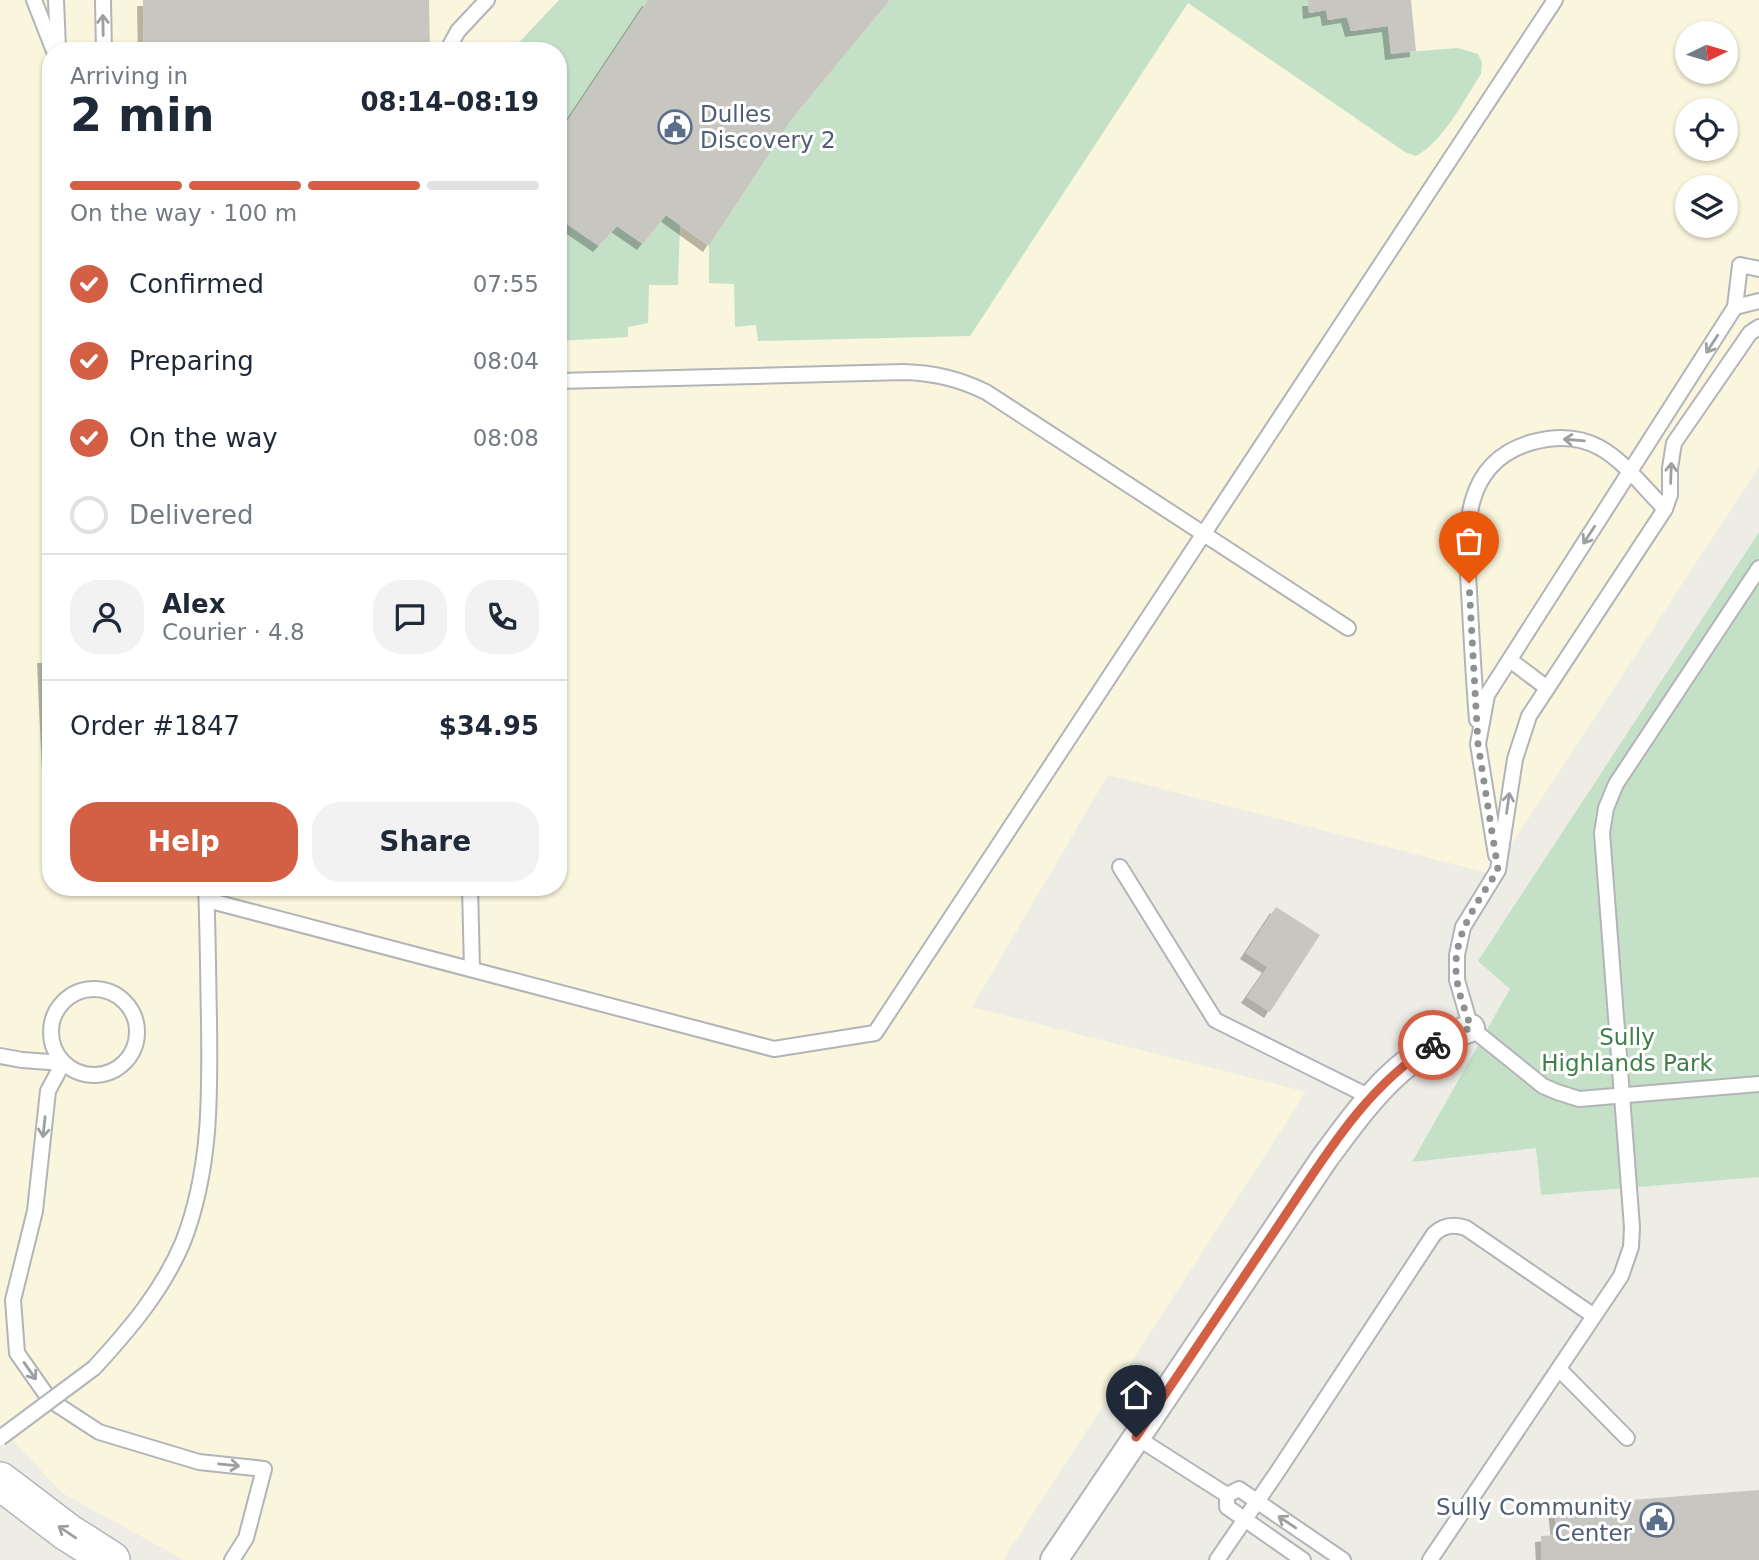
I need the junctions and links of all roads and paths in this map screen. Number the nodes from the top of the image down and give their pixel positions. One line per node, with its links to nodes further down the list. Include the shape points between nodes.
1 (34, 0): 6 (lane)
2 (56, 0): 7 (lane)
3 (103, 0): 8 (lane, one-way to 3)
4 (487, 0): 9 (lane)
5 (1555, 0): 17 (lane)
6 (52, 42)
7 (56, 42)
8 (104, 42)
9 (452, 42)
10 (1759, 269): 12 (lane, via 1740,265)
11 (1759, 301): 12 (lane)
12 (1735, 307): 15 (lane, one-way to 15)
13 (1759, 327): 16 (lane, one-way to 13, via 1671,495 1674,443 1750,333)
14 (567, 381): 17 (lane, via 904,372 945,376 986,392)
15 (1629, 472): 16 (lane); 20 (lane, one-way to 20); 22 (lane, one-way to 22, via 1595,444 1565,439 1535,442 1514,448 1484,477 1474,495 1466,530)
16 (1665, 509): 21 (lane)
17 (1205, 533): 19 (lane); 28 (lane, via 875,1033 774,1049)
18 (1759, 568): 33 (lane, via 1616,784 1603,820)
19 (1348, 628)
20 (1510, 660): 21 (lane); 22 (lane, via 1487,695)
21 (1547, 688): 24 (lane, one-way to 21, via 1515,759 1529,716)
22 (1478, 744): 24 (lane)
23 (1119, 867): 34 (lane, via 1214,1020)
24 (1498, 870): 29 (lane, via 1463,927 1457,955 1457,980)
25 (207, 896): 38 (lane, bridge, via 208,1136 194,1209 182,1242 148,1305 125,1335 94,1368)
26 (214, 896): 28 (lane)
27 (470, 896): 28 (lane)
28 (472, 969)
29 (1471, 1028): 33 (lane, via 1543,1086 1578,1099); 34 (street, via 1412,1058)
30 (0, 1056): 31 (lane)
31 (63, 1063): 31 (lane, via 89,1075 117,1070 128,1060 138,1034 136,1019 120,996 93,988 79,991 62,1004 51,1023 51,1035); 45 (lane, one-way to 45, via 48,1091 35,1211 13,1300 17,1353 50,1400 99,1432 199,1462 264,1469 246,1538)
32 (1759, 1084): 33 (lane)
33 (1623, 1095): 35 (lane, via 1631,1247 1621,1276)
34 (1370, 1097): 37 (street)
35 (1594, 1316): 36 (lane); 42 (lane, via 1466,1228 1440,1228)
36 (1559, 1369): 39 (lane); 50 (lane)
37 (1136, 1437): 41 (lane); 46 (street)
38 (0, 1438)
39 (1627, 1438)
40 (0, 1481): 44 (main road, one-way to 40)
41 (1227, 1495): 42 (lane, via 1239,1489); 43 (lane, via 1227,1507)
42 (1258, 1502): 43 (lane); 49 (lane, one-way to 42)
43 (1245, 1520): 47 (lane); 48 (lane)
44 (111, 1560)
45 (232, 1560)
46 (1054, 1560)
47 (1217, 1560)
48 (1303, 1560)
49 (1343, 1560)
50 (1430, 1560)

